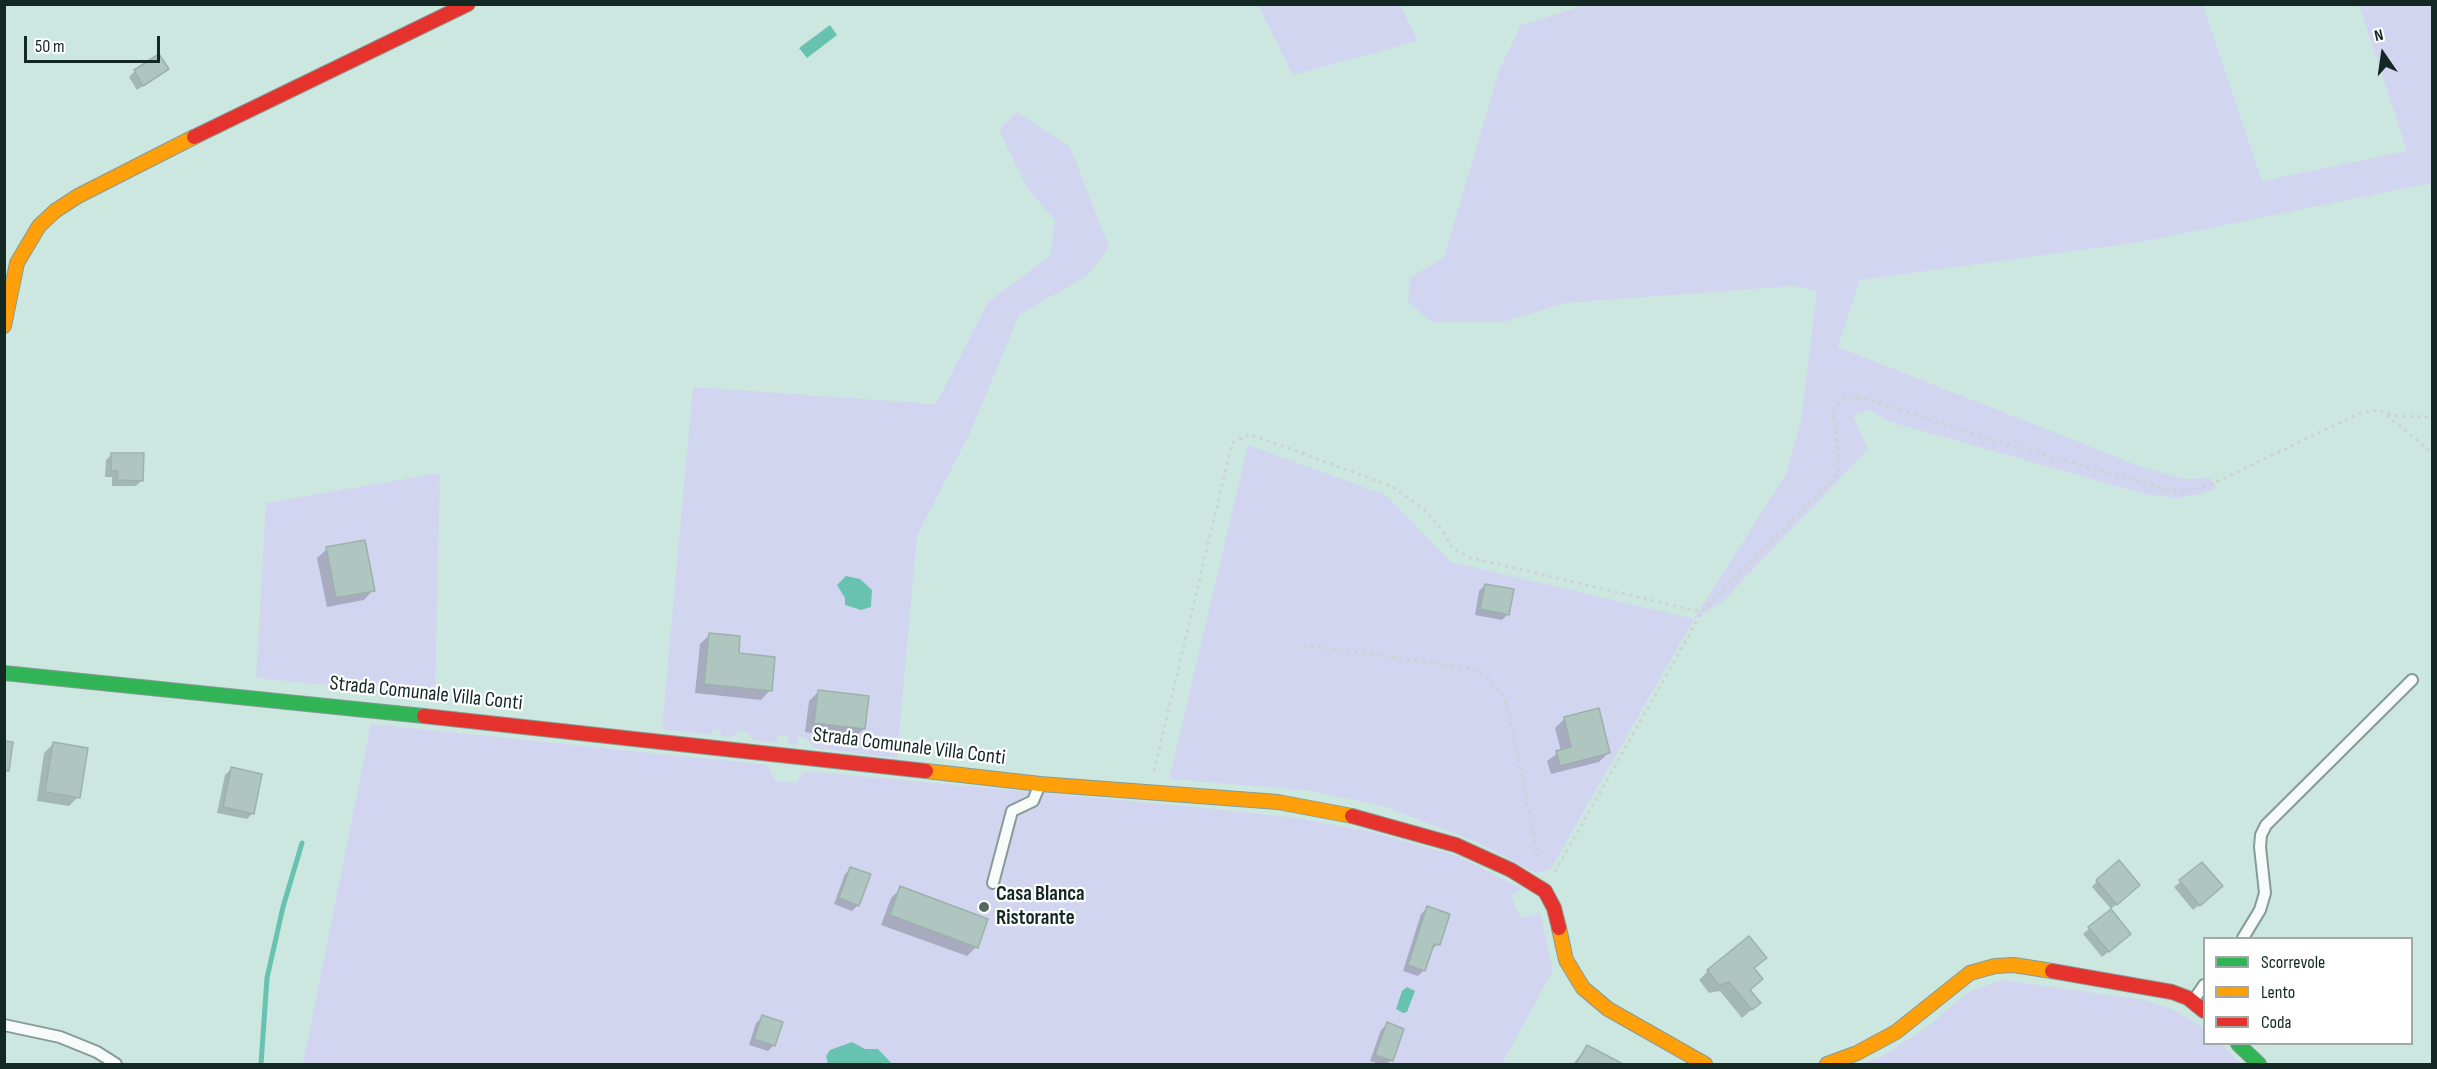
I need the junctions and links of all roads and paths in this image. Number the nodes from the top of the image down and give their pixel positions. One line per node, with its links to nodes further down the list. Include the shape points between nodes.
1 (468, 4): 2 (street, via 251,108 54,211 39,226 17,262)
2 (4, 326)
3 (2386, 414): 4 (path); 5 (path); 6 (path, via 2377,410 2358,414 2210,485 2187,491 2166,489 1851,397 1840,401 1833,412 1839,459 1834,478)
4 (2433, 417)
5 (2433, 453)
6 (1702, 612): 11 (path, via 1471,558 1452,548 1425,510 1393,487 1250,434 1241,436 1232,443); 13 (path)
7 (1303, 645): 13 (path, via 1470,668 1490,680 1503,695 1510,718)
8 (4, 673): 10 (street, Strada Comunale Villa Conti, via 660,740)
9 (2412, 680): 14 (lane, via 2266,825 2260,835 2265,893)
10 (1040, 784): 11 (street, Strada Comunale Villa Conti); 12 (lane, via 1033,801 1012,811)
11 (1149, 792): 13 (street, Strada Comunale Villa Conti, via 1278,802 1364,818 1456,845 1511,870)
12 (993, 883)
13 (1545, 891): 21 (street, via 1554,908 1566,960 1582,988 1608,1009)
14 (2244, 937)
15 (2203, 988): 16 (lane)
16 (2193, 1002): 17 (street); 22 (street, via 2172,992 2055,971 2014,965 1989,967 1958,980 1896,1032)
17 (2203, 1010)
18 (4, 1025): 20 (lane, via 60,1037 97,1052)
19 (2239, 1045): 23 (street)
20 (116, 1065)
21 (1706, 1065)
22 (1827, 1065)
23 (2259, 1065)

